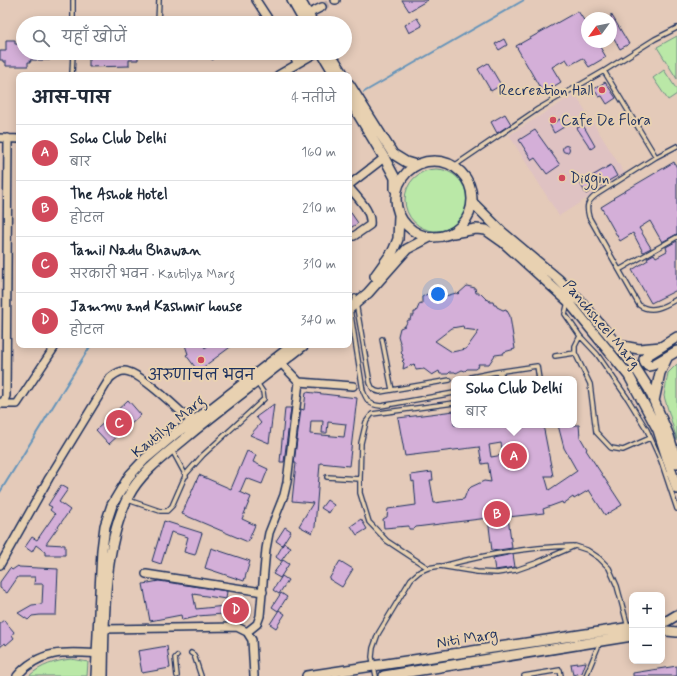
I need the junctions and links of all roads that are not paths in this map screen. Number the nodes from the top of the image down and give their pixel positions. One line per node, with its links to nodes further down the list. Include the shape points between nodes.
1 (73, 0): 7 (lane)
2 (159, 0): 8 (lane)
3 (256, 0): 9 (street)
4 (292, 0): 10 (street)
5 (300, 0): 11 (street)
6 (322, 7): 12 (street)
7 (73, 16)
8 (158, 16)
9 (266, 16)
10 (304, 16)
11 (305, 16)
12 (310, 16)
13 (677, 28): 20 (lane)
14 (73, 60): 21 (lane)
15 (296, 60): 19 (street)
16 (303, 60): 19 (street)
17 (326, 60): 23 (street)
18 (334, 60): 24 (street)
19 (298, 63): 22 (street)
20 (604, 71): 31 (lane); 34 (lane, via 538,109)
21 (72, 72)
22 (283, 72)
23 (333, 72)
24 (342, 72)
25 (352, 89): 33 (street, via 392,154)
26 (352, 104): 32 (street)
27 (0, 138): 28 (street)
28 (8, 138): 29 (street); 76 (street, via 6,396)
29 (16, 139)
30 (677, 146): 31 (lane)
31 (656, 157): 44 (lane, via 588,201 586,208 589,217)
32 (384, 158): 35 (street); 37 (street, via 395,178)
33 (416, 165): 34 (street, via 428,161 442,161); 37 (street, via 405,173 398,184)
34 (454, 166): 38 (street, via 468,182)
35 (352, 184)
36 (352, 190): 41 (street, via 368,212 370,219 370,225)
37 (396, 196): 39 (street)
38 (472, 202): 40 (street, via 467,220); 54 (street, Panchsheel Marg, via 502,232 558,279 583,304)
39 (399, 216): 42 (street, via 418,234); 47 (street, via 398,240 393,251)
40 (453, 232): 42 (street, via 442,237); 46 (street, Panchsheel Marg, via 486,230 503,242)
41 (354, 236)
42 (430, 237): 48 (street, via 407,249 368,293)
43 (677, 237): 44 (lane)
44 (619, 270): 45 (lane, via 639,305 644,308 654,309)
45 (677, 299)
46 (568, 301): 51 (lane, via 565,314); 85 (street, Panchsheel Marg, via 629,376 658,430)
47 (352, 303)
48 (352, 303)
49 (352, 308): 72 (lane, via 372,389 376,392)
50 (352, 311): 73 (lane, via 363,390 366,399 373,405 381,406)
51 (580, 336): 60 (lane); 78 (lane, via 597,354 628,399)
52 (677, 338): 55 (street)
53 (382, 339): 72 (lane)
54 (617, 346): 55 (street); 74 (street, Panchsheel Marg, via 633,364)
55 (661, 346): 62 (street, via 644,359 645,363 648,366 653,365)
56 (54, 348): 76 (street, via 17,404)
57 (289, 348): 68 (street, Kautilya Marg)
58 (300, 348): 63 (street, Kautilya Marg)
59 (677, 351): 62 (street)
60 (575, 353): 61 (lane); 78 (lane, via 590,384 596,432 612,448 623,450)
61 (554, 356)
62 (667, 358): 74 (street, via 660,373)
63 (281, 363): 68 (street, Kautilya Marg); 70 (street)
64 (496, 372): 65 (lane); 66 (lane); 67 (lane, via 537,366)
65 (476, 376)
66 (502, 376)
67 (539, 376)
68 (254, 380): 77 (street, Kautilya Marg); 80 (street, Kautilya Marg); 82 (lane, via 263,392 264,399 203,455)
69 (450, 380): 72 (lane)
70 (299, 382): 71 (street); 94 (street, via 287,482 269,532)
71 (353, 386)
72 (392, 390)
73 (451, 394)
74 (654, 401): 81 (street, Panchsheel Marg)
75 (451, 402): 84 (lane, via 369,416 362,443)
76 (0, 404)
77 (192, 422): 79 (street, Kautilya Marg); 90 (street, via 141,378 130,372 116,373 110,378)
78 (650, 438): 88 (lane, via 661,461)
79 (166, 442): 80 (lane); 86 (street, Kautilya Marg, via 130,475)
80 (172, 450): 82 (lane); 87 (street, Kautilya Marg, via 138,481)
81 (677, 463)
82 (186, 476): 87 (lane, via 172,506 167,511)
83 (327, 477): 84 (lane)
84 (360, 479): 92 (lane, via 360,493 369,522 387,541)
85 (677, 489)
86 (116, 498): 87 (lane); 106 (street, Kautilya Marg, via 105,526 102,550)
87 (127, 500): 98 (street, Kautilya Marg, via 113,544 106,591)
88 (677, 509)
89 (575, 546): 91 (lane, via 514,550); 91 (lane, via 516,570 497,573); 97 (lane, via 587,550 609,568)
90 (0, 565)
91 (440, 566): 92 (lane)
92 (428, 568): 108 (lane, via 411,579 378,634 373,648)
93 (146, 574): 94 (street)
94 (263, 592): 100 (street, via 257,624)
95 (677, 615): 96 (street)
96 (665, 621)
97 (630, 628)
98 (104, 629): 100 (street, via 237,627); 106 (street, Kautilya Marg)
99 (665, 630): 102 (street)
100 (247, 632): 114 (street, via 252,640)
101 (629, 632): 108 (street, Niti Marg)
102 (677, 632)
103 (629, 633): 104 (street, Niti Marg)
104 (600, 641): 117 (street, Niti Marg); 120 (lane)
105 (191, 653): 113 (lane)
106 (100, 654): 109 (street, via 67,652 49,655 33,662); 110 (street, Kautilya Marg); 111 (street, Kautilya Marg)
107 (177, 656): 112 (lane)
108 (374, 666): 115 (street, Niti Marg); 116 (lane)
109 (17, 676)
110 (96, 676)
111 (103, 676)
112 (177, 676)
113 (201, 676)
114 (254, 676)
115 (307, 676)
116 (376, 676)
117 (384, 676)
118 (524, 676): 119 (lane, via 560,670)
119 (561, 676)
120 (586, 676)

